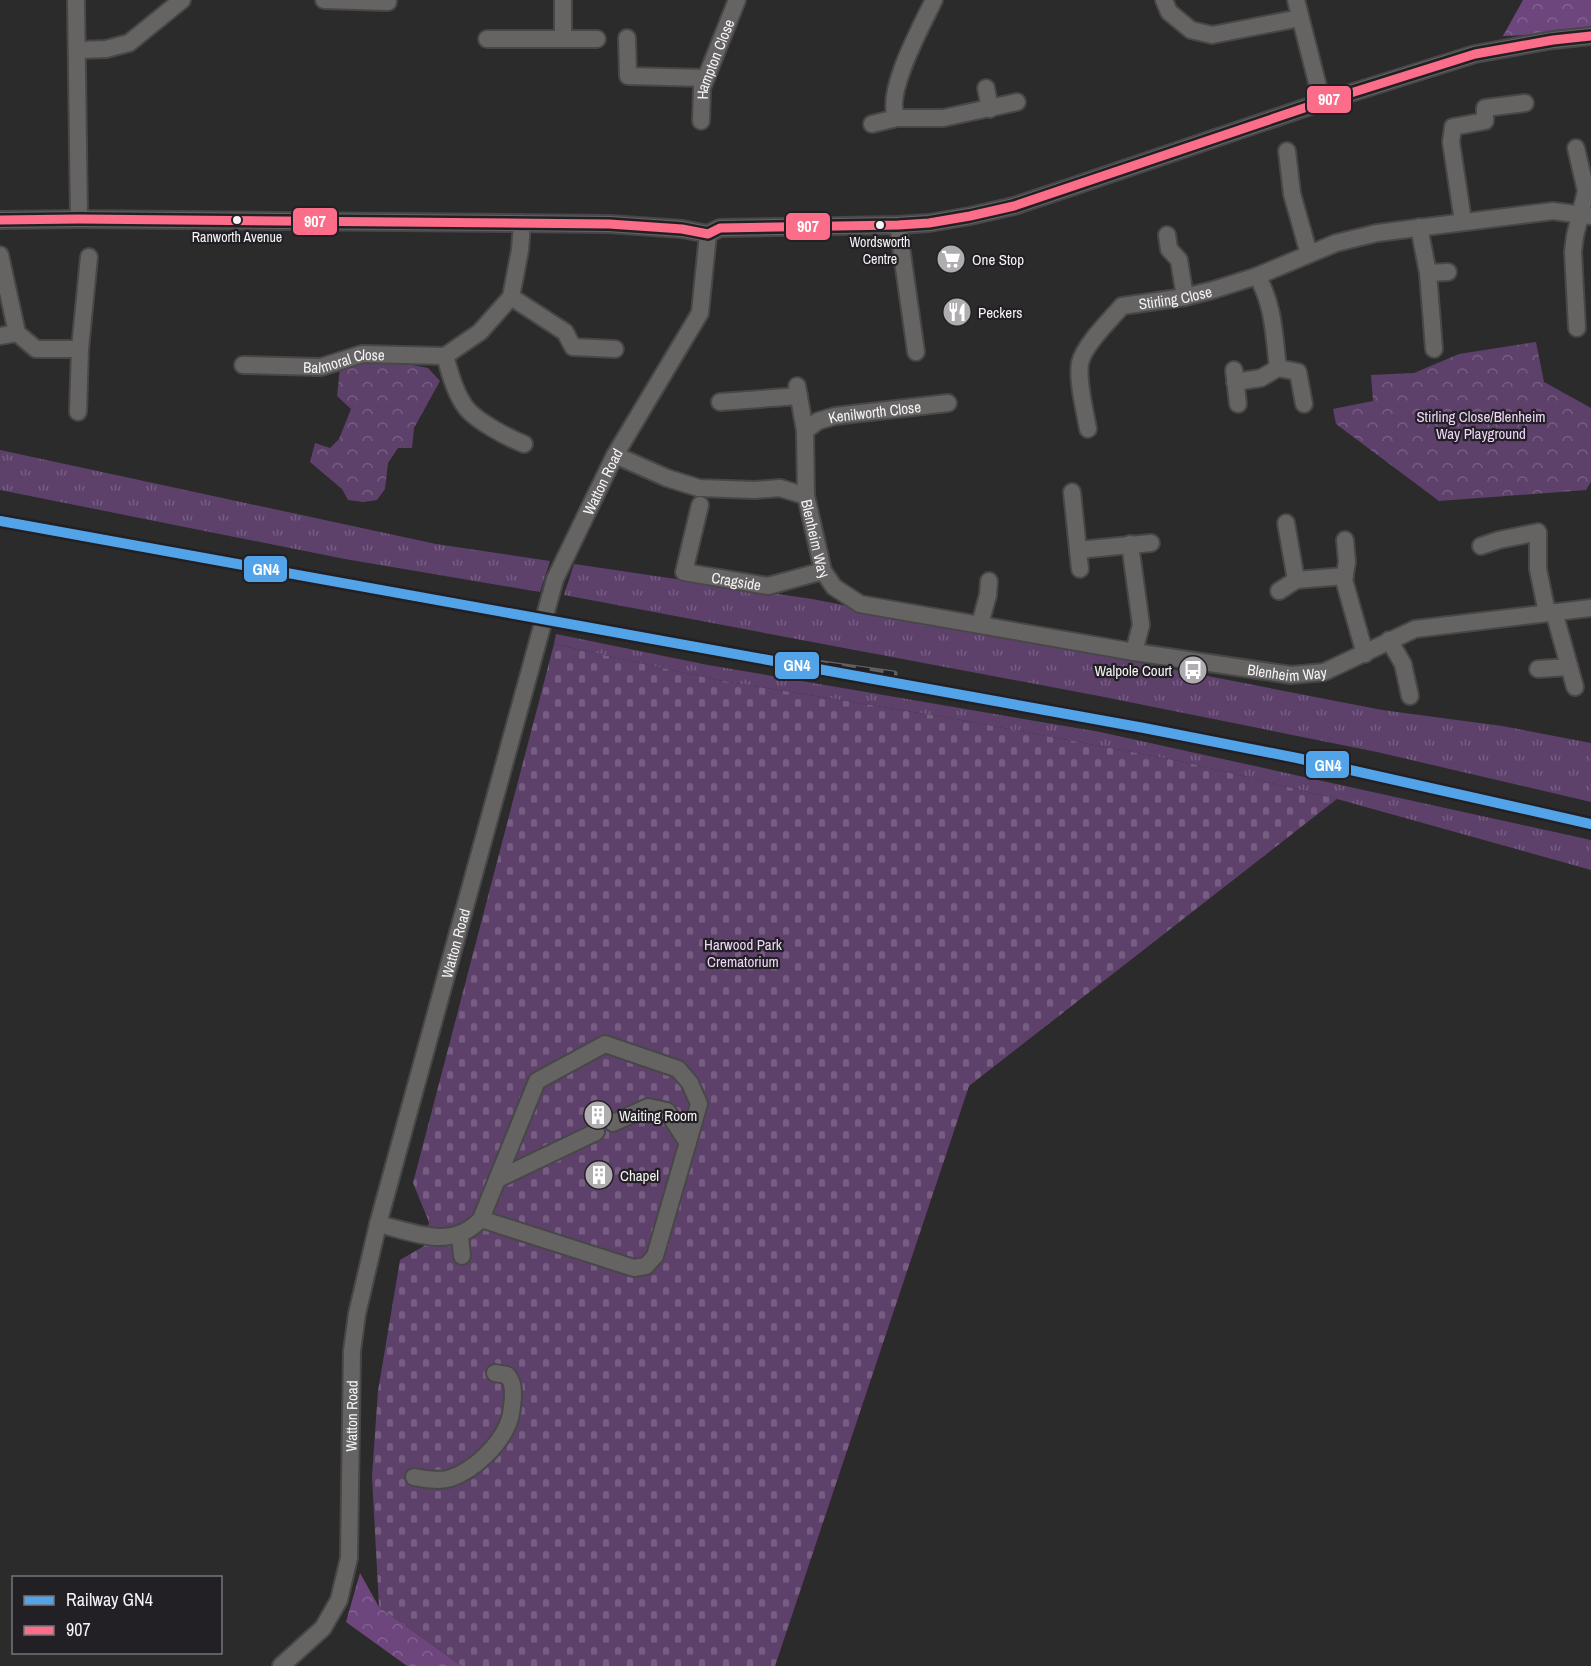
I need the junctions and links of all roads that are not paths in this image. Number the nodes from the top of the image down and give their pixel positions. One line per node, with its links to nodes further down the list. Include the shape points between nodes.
1 (76, 0): 17 (street)
2 (182, 0): 17 (street, via 129,43)
3 (324, 0): 9 (street)
4 (563, 0): 13 (street)
5 (737, 0): 18 (street, Hampton Close)
6 (934, 0): 24 (street, via 900,75 893,109)
7 (1164, 0): 11 (street, via 1169,12 1191,30 1212,35)
8 (1296, 0): 11 (street)
9 (364, 1): 10 (street)
10 (388, 2)
11 (1300, 18): 21 (street)
12 (1591, 36): 21 (street, via 1475,54)
13 (563, 38): 15 (street); 16 (street)
14 (627, 38): 18 (street, via 628,76)
15 (488, 39)
16 (597, 39)
17 (78, 50): 30 (street)
18 (706, 78): 25 (street, Hampton Close)
19 (986, 88): 23 (street)
20 (1017, 102): 23 (street)
21 (1322, 102): 34 (street, via 1014,206 929,223)
22 (1526, 103): 32 (street, via 1485,108 1485,122 1453,127 1448,175)
23 (990, 109): 24 (street, via 943,118)
24 (897, 118): 26 (street)
25 (701, 121)
26 (872, 124)
27 (1576, 148): 29 (street, via 1586,191)
28 (1287, 151): 38 (street, via 1292,194)
29 (1586, 215): 32 (street, Stirling Close, via 1552,211); 44 (street, via 1575,236 1572,265)
30 (79, 219): 31 (street); 33 (street)
31 (0, 220)
32 (1463, 221): 35 (street, Stirling Close)
33 (522, 223): 36 (street, via 609,224); 45 (street)
34 (898, 225): 36 (street, via 720,228); 52 (street)
35 (1419, 227): 38 (street, Stirling Close, via 1336,243); 42 (street)
36 (708, 234): 65 (street, Watton Road, via 700,313)
37 (1167, 235): 46 (street, via 1169,249 1179,260)
38 (1309, 254): 43 (street, Stirling Close)
39 (0, 255): 48 (street)
40 (89, 257): 53 (street)
41 (1448, 272): 42 (street)
42 (1428, 273): 51 (street)
43 (1257, 276): 46 (street, Stirling Close); 56 (street, via 1272,311)
44 (1583, 282): 47 (street)
45 (512, 297): 50 (street, via 565,332 573,347); 54 (street, via 480,332)
46 (1185, 297): 62 (street, Stirling Close, via 1122,306 1086,350 1080,375)
47 (1577, 328)
48 (17, 333): 49 (street); 53 (street, via 36,349)
49 (0, 336)
50 (615, 349)
51 (1434, 349)
52 (916, 352)
53 (80, 356): 61 (street)
54 (445, 356): 55 (street, Balmoral Close, via 362,354 321,367); 64 (street, via 456,390 468,410)
55 (243, 365)
56 (1278, 368): 59 (street, via 1261,378 1235,376); 60 (street, via 1298,372)
57 (720, 402): 63 (street, via 798,391)
58 (948, 403): 63 (street, Kenilworth Close, via 835,416 818,421)
59 (1238, 404)
60 (1304, 404)
61 (78, 412)
62 (1088, 429)
63 (805, 431): 67 (street)
64 (524, 444)
65 (615, 455): 67 (street, Blenheim Way, via 699,488 780,488); 96 (street, Watton Road, via 555,579)
66 (1072, 492): 74 (street)
67 (806, 496): 76 (street, Blenheim Way)
68 (700, 505): 76 (street, Cragside, via 684,572 768,586)
69 (1286, 523): 78 (street)
70 (1345, 540): 77 (street)
71 (1151, 543): 72 (street)
72 (1130, 544): 74 (street); 85 (street, via 1141,625)
73 (1481, 546): 82 (street, via 1538,532 1530,570)
74 (1078, 550): 75 (street)
75 (1080, 569)
76 (823, 571): 83 (street, Blenheim Way, via 834,587 860,604)
77 (1345, 576): 78 (street); 86 (street)
78 (1296, 580): 80 (street)
79 (989, 581): 83 (street)
80 (1279, 591)
81 (1591, 608): 82 (street, Blenheim Way)
82 (1550, 612): 84 (street, Blenheim Way, via 1415,629); 87 (street)
83 (980, 624): 85 (street, Blenheim Way)
84 (1389, 640): 86 (street, Blenheim Way); 90 (street, via 1403,664)
85 (1134, 652): 86 (street, Blenheim Way, via 1291,675 1324,672)
86 (1365, 654)
87 (1569, 667): 88 (street); 89 (street)
88 (1538, 669)
89 (1575, 687)
90 (1410, 696)
91 (613, 1123): 93 (street, via 648,1107 667,1111)
92 (596, 1132): 94 (street)
93 (688, 1143): 94 (street, via 699,1104 690,1083 678,1069 605,1044 537,1081); 95 (street, via 655,1256 646,1266 634,1268)
94 (498, 1179): 95 (street)
95 (481, 1219): 97 (street)
96 (378, 1224): 97 (street, via 439,1238); 101 (street, Watton Road, via 352,1351 349,1558 339,1600 323,1629)
97 (460, 1236): 98 (street)
98 (462, 1256)
99 (495, 1373): 100 (street, via 507,1375 513,1386 512,1412 503,1435 461,1474 440,1480)
100 (414, 1478)
101 (281, 1666)

